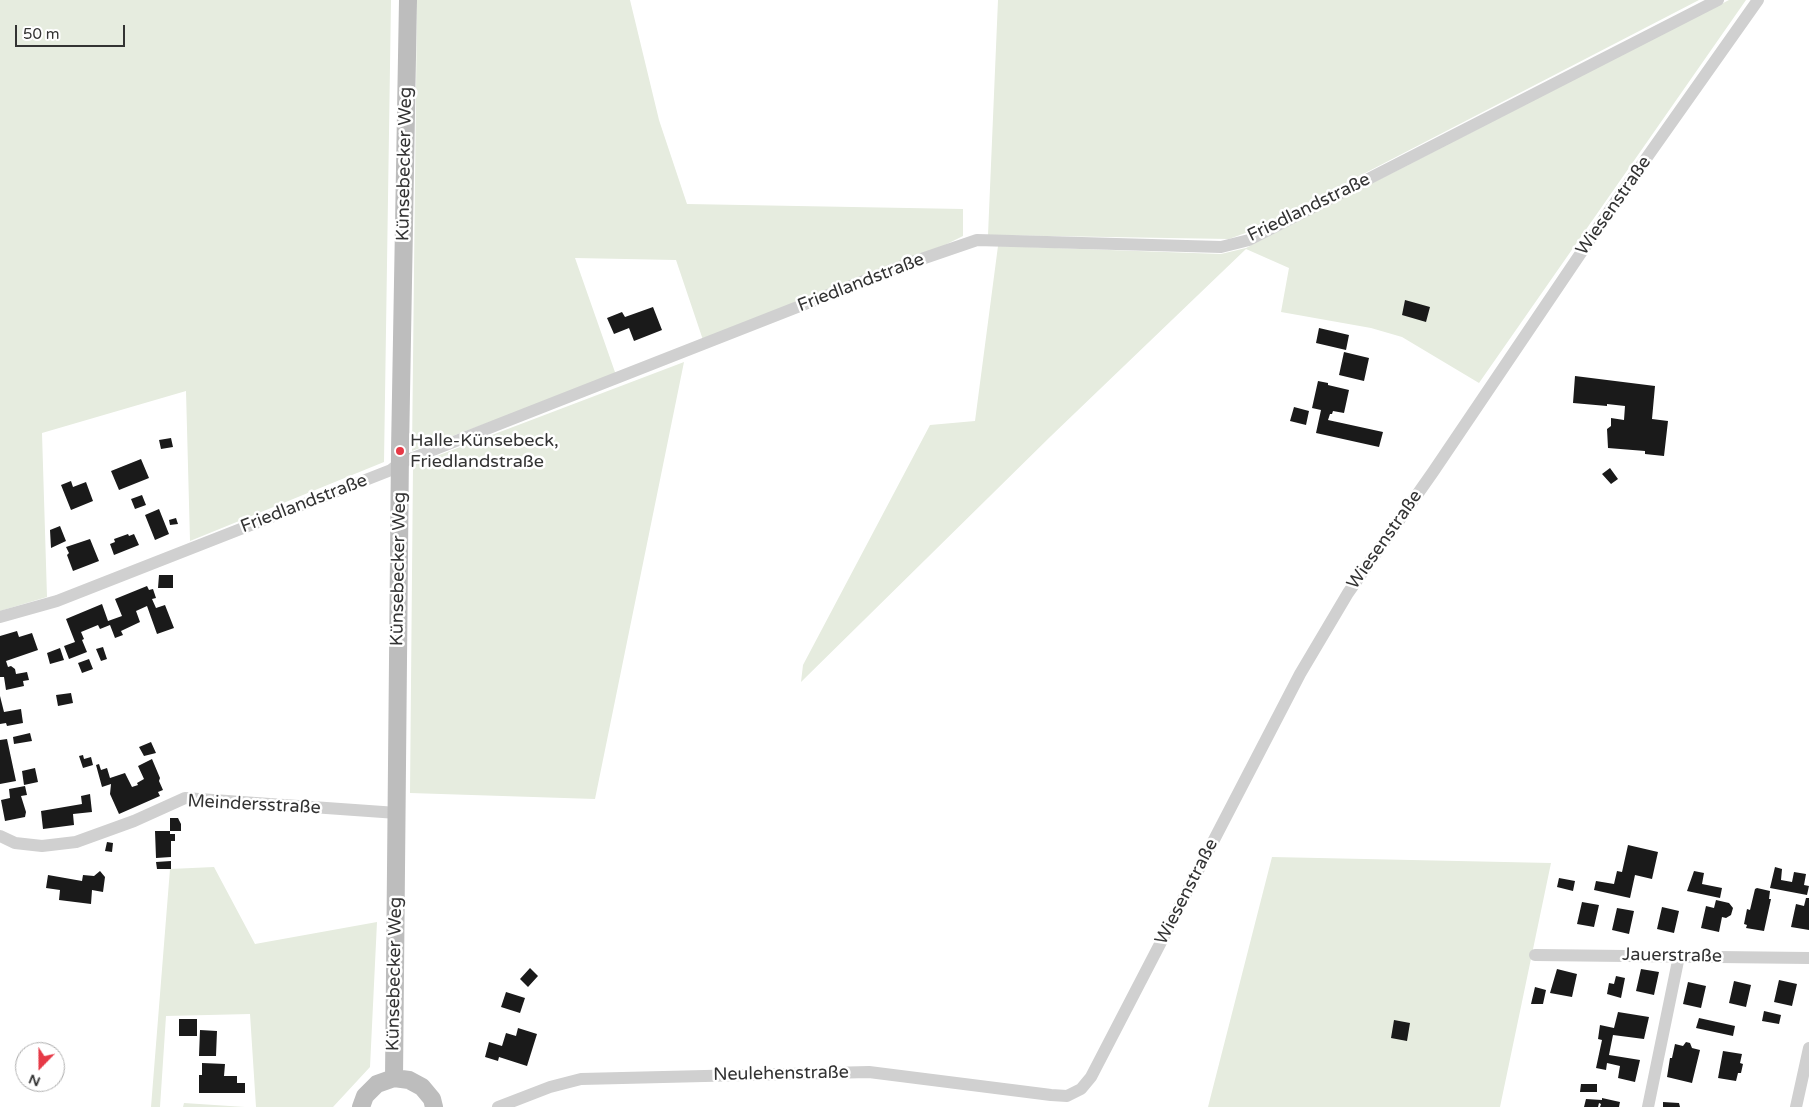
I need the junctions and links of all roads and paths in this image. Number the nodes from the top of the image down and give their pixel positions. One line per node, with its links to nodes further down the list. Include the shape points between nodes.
1 (408, 0): 4 (street, Künsebecker Weg)
2 (1718, 0): 4 (street, Friedlandstraße, via 1248,240 1222,247 977,240 907,264)
3 (1758, 0): 13 (street, Wiesenstraße, via 1348,593 1300,674 1091,1077)
4 (400, 463): 5 (street, Friedlandstraße, via 391,470 56,601); 6 (street, Künsebecker Weg)
5 (0, 617)
6 (397, 813): 7 (street, Meindersstraße, via 185,798 76,842 42,846 15,844); 12 (street, Künsebecker Weg)
7 (0, 836)
8 (1534, 955): 9 (street, Jauerstraße)
9 (1679, 956): 10 (street, Jauerstraße); 17 (street)
10 (1809, 958)
11 (1809, 1048): 18 (street)
12 (394, 1078): 14 (street, via 377,1084 365,1096); 15 (street, via 409,1080 422,1087)
13 (1067, 1102): 16 (street, Neulehenstraße, via 869,1072 581,1079)
14 (361, 1107)
15 (434, 1107)
16 (498, 1107)
17 (1648, 1107)
18 (1796, 1107)

